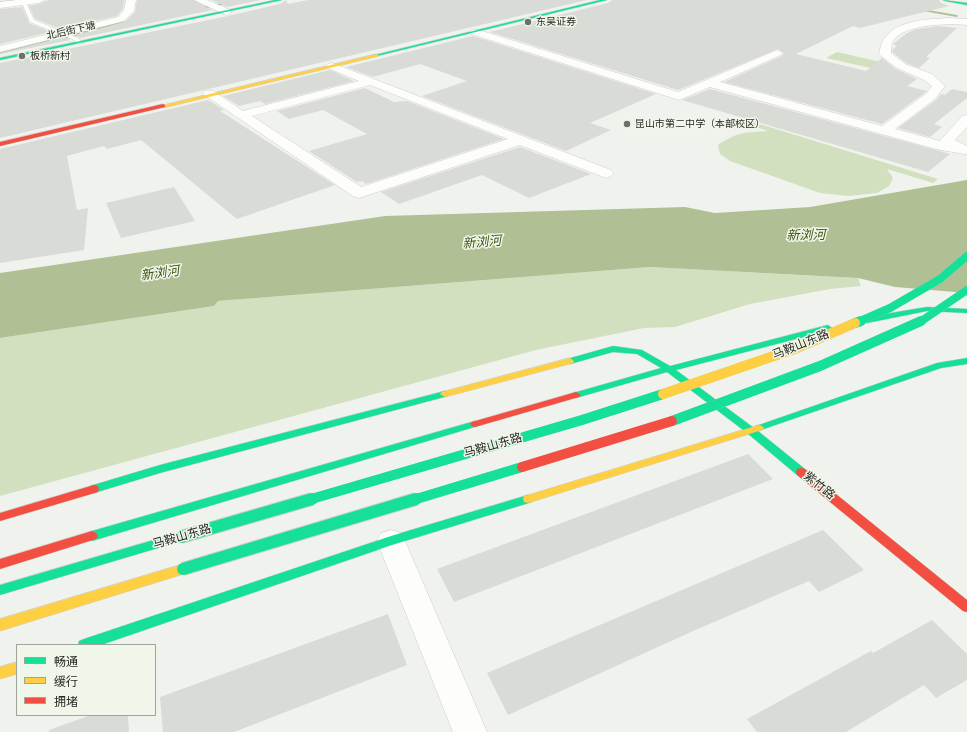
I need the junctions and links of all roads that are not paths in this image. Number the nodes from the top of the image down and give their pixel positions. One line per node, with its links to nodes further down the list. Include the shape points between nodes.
1 (39, 0): 7 (street)
2 (131, 0): 13 (street, 北后街下塘, via 129,11 121,19)
3 (199, 0): 10 (street)
4 (280, 0): 10 (main road)
5 (605, 0): 12 (main road)
6 (945, 0): 8 (main road)
7 (23, 1): 9 (street); 13 (lane, via 32,21)
8 (967, 4)
9 (0, 5)
10 (227, 12): 14 (main road)
11 (967, 22): 24 (street, via 932,23 900,29 889,39 885,54 901,66 928,77 939,86 931,96)
12 (476, 32): 18 (main road); 20 (street, via 679,96)
13 (64, 34): 14 (lane); 15 (street, 北后街下塘)
14 (78, 40): 17 (main road)
15 (0, 49)
16 (777, 53): 20 (street)
17 (0, 59)
18 (332, 66): 19 (street); 21 (main road)
19 (371, 81): 22 (street); 25 (street)
20 (709, 83): 24 (street)
21 (209, 94): 22 (street); 26 (main road)
22 (241, 115): 25 (street, via 359,192)
23 (967, 119): 27 (street, via 947,141)
24 (884, 131): 27 (street)
25 (520, 140): 28 (street)
26 (0, 144)
27 (962, 150)
28 (606, 173)
29 (967, 256): 38 (main road, 马鞍山东路, bridge, via 940,279 890,308 797,348 710,379 582,420)
30 (967, 290): 40 (main road, bridge, via 919,322 820,366 702,411 601,444)
31 (967, 311): 33 (main road, via 927,309 842,324)
32 (967, 361): 34 (main road, via 940,366)
33 (669, 369): 34 (main road, 紫竹路); 35 (main road, 紫竹路, via 640,352 613,349 160,469); 37 (main road, via 311,471)
34 (751, 431): 36 (main road); 39 (main road, 紫竹路)
35 (0, 517)
36 (391, 541): 41 (main road); 44 (street)
37 (0, 564)
38 (0, 590)
39 (967, 607)
40 (0, 625)
41 (87, 644)
42 (16, 668): 43 (main road)
43 (0, 673)
44 (470, 732)

